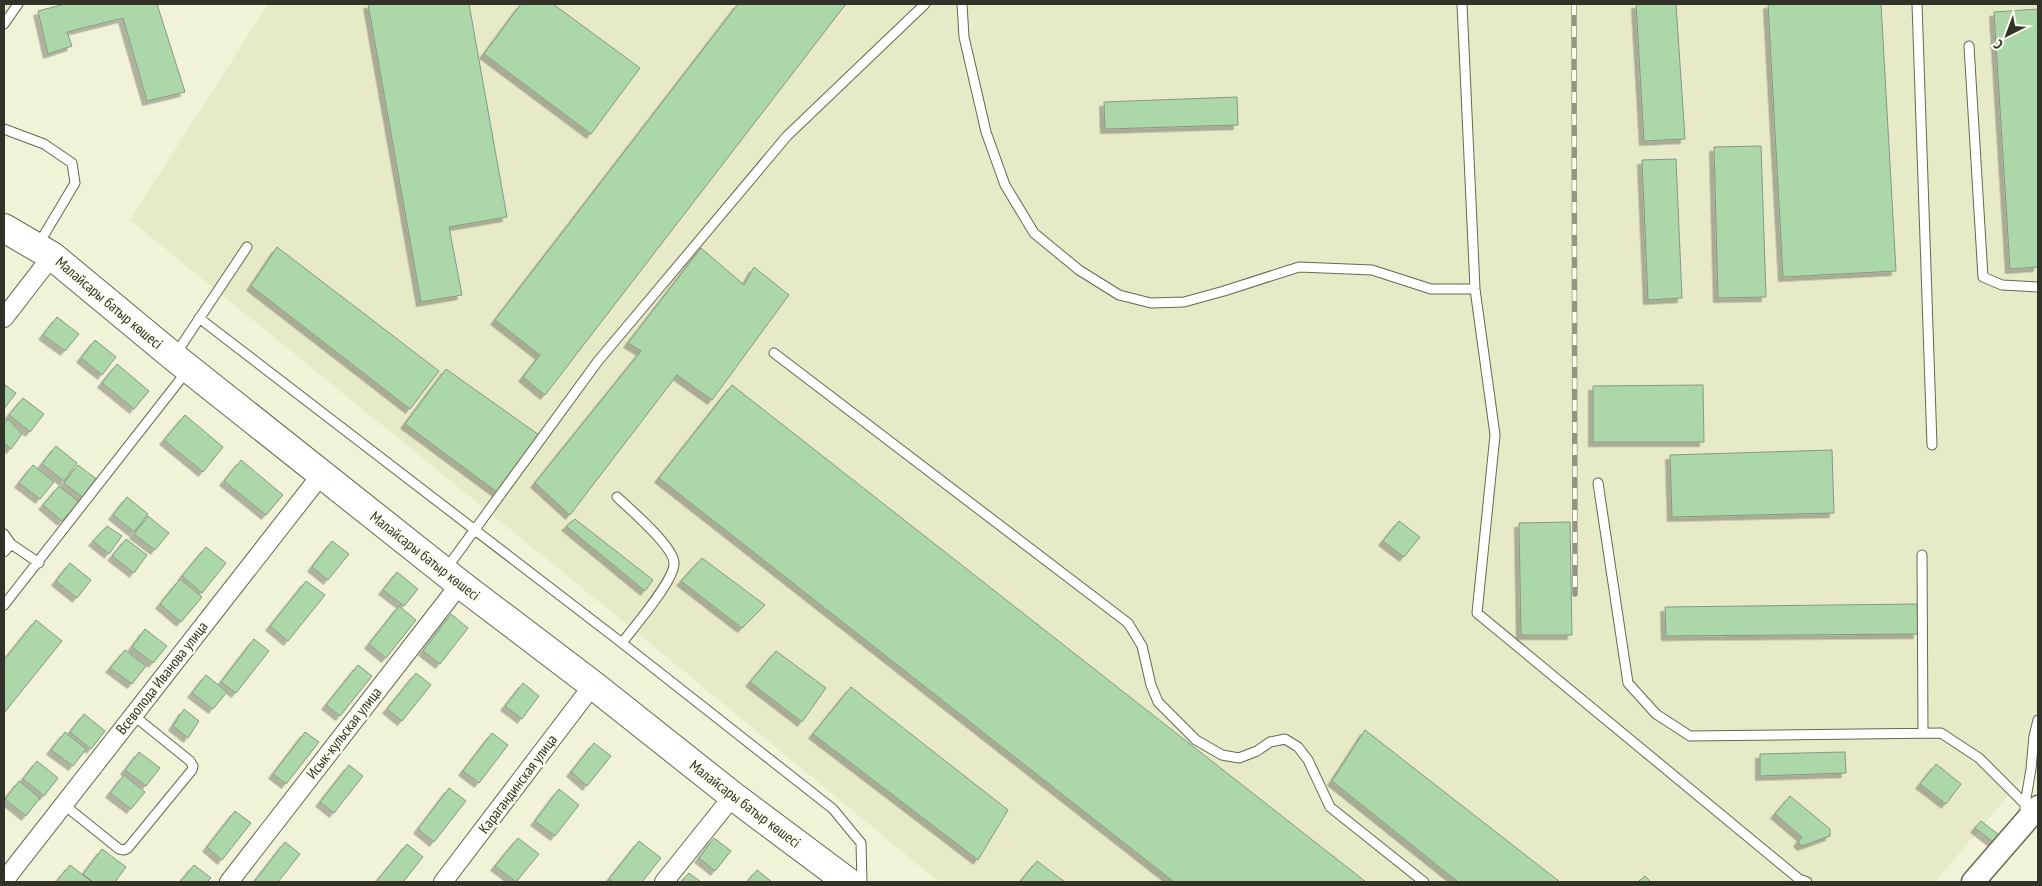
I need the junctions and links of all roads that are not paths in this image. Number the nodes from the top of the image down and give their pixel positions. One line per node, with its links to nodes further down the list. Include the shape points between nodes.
1 (18, 4): 6 (lane)
2 (925, 4): 22 (lane, via 787,136 598,361)
3 (962, 4): 13 (lane, via 964,37 986,132 1005,185 1034,233 1079,270 1119,294 1150,303 1184,302 1299,267 1372,270 1431,289)
4 (1462, 4): 13 (lane)
5 (1917, 4): 18 (lane)
6 (4, 24)
7 (1969, 46): 12 (lane, via 1983,277 2002,286)
8 (4, 129): 11 (lane, via 44,144 72,163 75,184)
9 (4, 228): 11 (main road, Малайсары батыр көшесі)
10 (247, 247): 15 (lane)
11 (44, 251): 14 (street); 17 (main road, Малайсары батыр көшесі)
12 (2038, 287)
13 (1475, 289): 45 (lane, via 1495,434 1476,613 1799,879)
14 (4, 318)
15 (200, 318): 17 (lane); 22 (lane)
16 (774, 353): 44 (lane, via 1128,623 1142,646 1158,702 1196,740 1222,755 1239,758 1270,742 1285,739 1298,746 1330,807)
17 (181, 363): 19 (main road, Малайсары батыр көшесі); 27 (lane)
18 (1932, 446)
19 (321, 474): 28 (main road, Малайсары батыр көшесі); 32 (street, Всеволода Иванова улица)
20 (1598, 483): 34 (lane, via 1628,683 1656,714 1690,736)
21 (617, 497): 30 (lane, via 667,547 674,563 671,577)
22 (474, 530): 28 (lane); 30 (lane)
23 (4, 534): 24 (lane)
24 (11, 544): 25 (lane); 27 (lane)
25 (4, 552)
26 (1922, 555): 34 (lane)
27 (39, 563): 29 (lane)
28 (452, 578): 31 (main road, Малайсары батыр көшесі); 39 (street, Исык-кульская улица)
29 (4, 605)
30 (622, 643): 43 (lane, via 833,808 861,843)
31 (592, 685): 35 (main road, Малайсары батыр көшесі); 40 (street, Карагандинская улица)
32 (134, 715): 36 (street, Всеволода Иванова улица); 36 (lane, via 190,761 192,770 124,850)
33 (2038, 720): 37 (lane, via 2031,770)
34 (1923, 733): 37 (lane, via 1941,733 1979,758)
35 (733, 796): 41 (street); 42 (main road, Малайсары батыр көшесі)
36 (63, 804): 38 (street, Всеволода Иванова улица)
37 (2032, 816): 46 (street)
38 (4, 881)
39 (229, 882)
40 (443, 882)
41 (664, 882)
42 (848, 882)
43 (862, 882)
44 (1424, 882)
45 (1807, 882)
46 (1973, 882)

